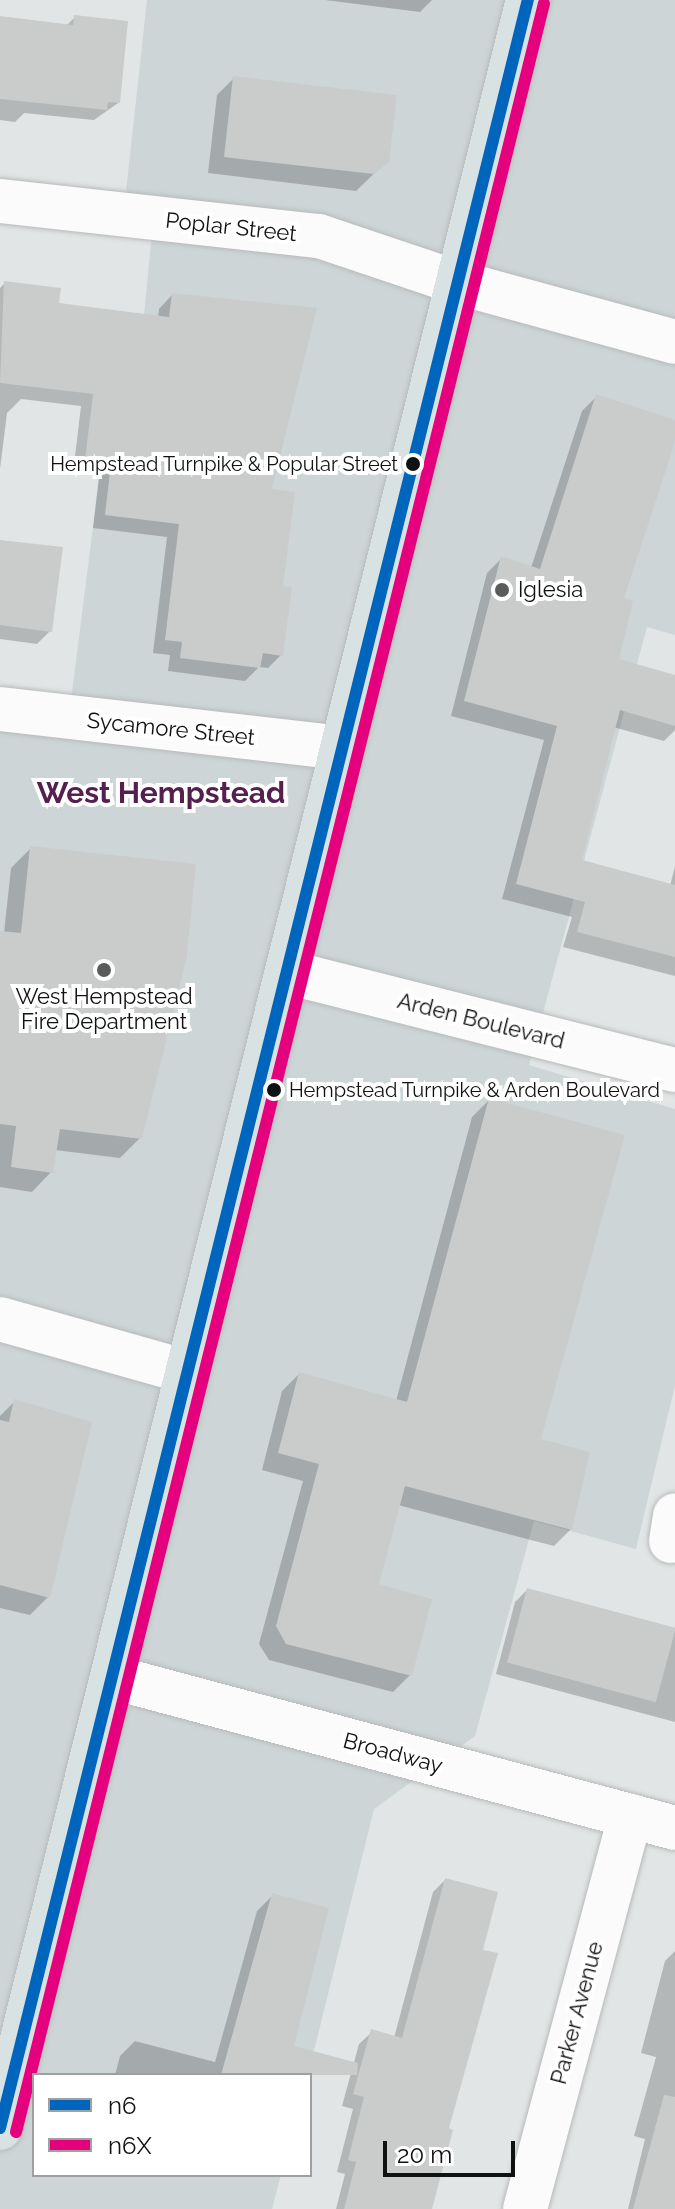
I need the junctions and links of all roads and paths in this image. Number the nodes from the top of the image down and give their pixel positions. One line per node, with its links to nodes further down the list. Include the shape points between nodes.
1 (528, 0): 3 (main road)
2 (0, 201): 3 (street, Poplar Street, via 319,236)
3 (456, 282): 4 (street, Poplar Street); 6 (main road)
4 (675, 342)
5 (0, 709): 6 (street, Sycamore Street)
6 (342, 748): 7 (main road)
7 (287, 972): 8 (street, Arden Boulevard); 10 (main road)
8 (675, 1070)
9 (0, 1319): 10 (street)
10 (187, 1372): 11 (main road)
11 (112, 1677): 12 (street, Broadway); 14 (main road)
12 (630, 1816): 13 (street, Broadway); 15 (street, Parker Avenue)
13 (675, 1828)
14 (0, 2128)
15 (525, 2209)

